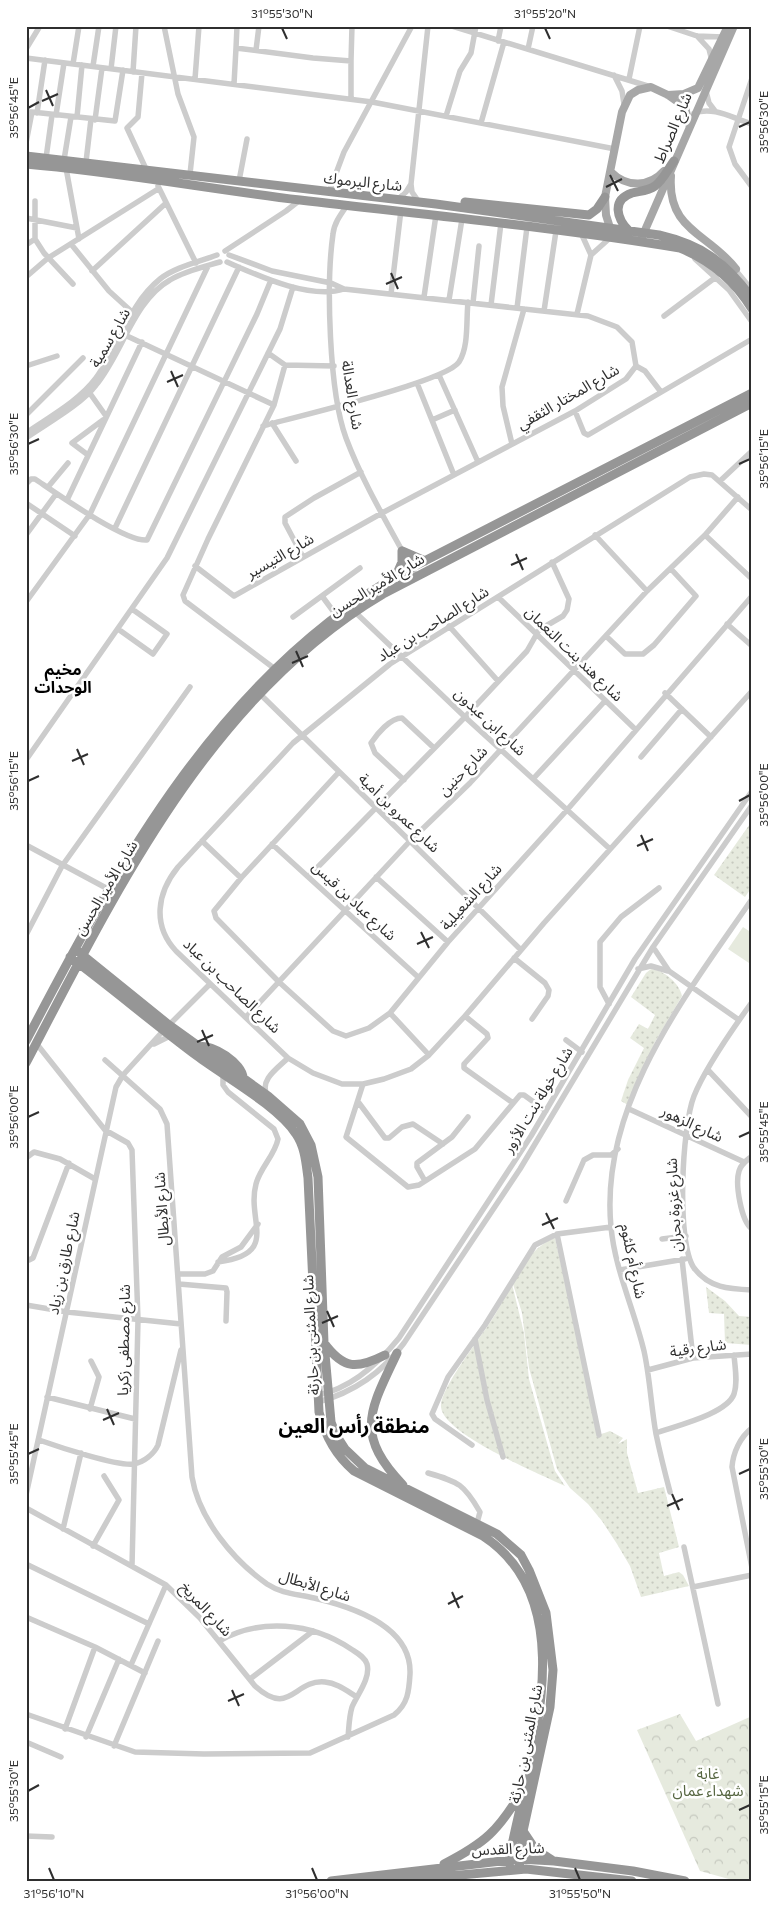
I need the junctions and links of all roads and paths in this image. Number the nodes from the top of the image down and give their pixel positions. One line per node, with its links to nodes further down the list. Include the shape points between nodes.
1 (36, 26): 25 (street)
2 (40, 26): 25 (street)
3 (79, 26): 34 (street)
4 (99, 26): 36 (street)
5 (116, 26): 38 (street)
6 (136, 26): 40 (street)
7 (164, 26): 43 (street)
8 (199, 26): 45 (street)
9 (237, 26): 26 (street)
10 (259, 26): 28 (street)
11 (352, 26): 31 (street)
12 (412, 26): 53 (street)
13 (428, 26): 55 (street)
14 (452, 26): 21 (street)
15 (501, 26): 24 (street)
16 (533, 26): 27 (street)
17 (640, 26): 46 (street)
18 (667, 26): 22 (street)
19 (728, 26): 23 (main road, شارع الصراط)
20 (734, 26): 49 (main road, شارع الصراط)
21 (475, 30): 24 (street); 60 (street, via 470,53 460,71)
22 (697, 36): 23 (street); 32 (street, via 709,49)
23 (723, 37): 32 (main road, شارع الصراط)
24 (502, 42): 27 (street); 64 (street)
25 (27, 44)
26 (236, 48): 28 (street); 47 (street)
27 (528, 49): 42 (street)
28 (256, 50): 31 (street)
29 (26, 58): 30 (street)
30 (45, 60): 33 (street); 57 (street)
31 (351, 60): 52 (street)
32 (712, 61): 50 (main road, شارع الصراط, via 698,88 684,94)
33 (64, 63): 34 (street); 59 (street)
34 (72, 64): 35 (street)
35 (82, 65): 36 (street); 61 (street)
36 (93, 66): 37 (street)
37 (102, 68): 38 (street); 62 (street)
38 (111, 69): 39 (street)
39 (123, 70): 40 (street); 62 (street, via 116,120)
40 (133, 72): 41 (street)
41 (142, 73): 43 (street); 76 (street, via 138,117 127,128)
42 (614, 75): 46 (street); 54 (street)
43 (175, 77): 45 (street); 78 (street, via 194,137)
44 (752, 78): 51 (street)
45 (195, 79): 47 (street)
46 (629, 79): 48 (street)
47 (234, 84): 52 (street)
48 (651, 87): 50 (main road); 54 (main road, via 634,92)
49 (706, 88): 56 (street, via 707,100); 58 (main road, شارع الصراط)
50 (668, 95): 66 (main road, via 685,107)
51 (750, 95): 63 (street)
52 (351, 99): 53 (street)
53 (372, 102): 55 (street); 84 (street, via 344,152)
54 (624, 104): 69 (main road)
55 (420, 111): 60 (street); 81 (street)
56 (715, 111): 58 (street, via 704,110); 63 (street)
57 (32, 112): 59 (street); 68 (street)
58 (694, 114): 66 (main road, شارع الصراط)
59 (54, 115): 61 (street); 71 (street)
60 (446, 116): 64 (street)
61 (74, 117): 62 (street); 75 (street)
62 (93, 119): 73 (street)
63 (737, 119): 65 (street); 82 (street, via 730,140 730,153)
64 (481, 123): 69 (street)
65 (752, 124)
66 (689, 125): 72 (main road, شارع الصراط)
67 (247, 139): 80 (street)
68 (26, 143)
69 (616, 149): 77 (main road)
70 (26, 156): 71 (highway, شارع اليرموك)
71 (46, 158): 75 (highway, شارع اليرموك)
72 (674, 161): 77 (main road, via 658,177 646,183 624,181); 102 (highway, via 654,187 624,197 619,204 620,222); 107 (main road, شارع الصراط); 121 (main road, via 671,199 683,220)
73 (86, 162): 75 (highway, شارع اليرموك); 76 (highway, شارع اليرموك)
74 (26, 164): 75 (highway, شارع اليرموك)
75 (65, 164): 79 (highway, شارع اليرموك); 100 (street)
76 (146, 169): 78 (highway, شارع اليرموك)
77 (611, 172): 85 (main road)
78 (190, 174): 80 (highway, شارع اليرموك)
79 (156, 179): 83 (street); 86 (highway, شارع اليرموك)
80 (239, 182): 84 (highway, شارع اليرموك)
81 (411, 184): 87 (street); 89 (street)
82 (752, 187)
83 (158, 189): 90 (street); 106 (street)
84 (329, 192): 87 (highway, شارع اليرموك)
85 (605, 197): 92 (highway, via 589,215 467,202); 104 (main road)
86 (300, 200): 91 (highway, شارع اليرموك); 112 (street, شارع سمية)
87 (397, 200): 89 (highway, شارع اليرموك)
88 (35, 201): 97 (street)
89 (419, 202): 92 (highway, شارع اليرموك)
90 (165, 204): 118 (street); 122 (street)
91 (348, 204): 93 (highway, شارع اليرموك); 126 (street, شارع العدالة, via 339,216 333,234)
92 (436, 204): 102 (highway, شارع اليرموك)
93 (401, 210): 94 (highway, شارع اليرموك); 132 (street)
94 (436, 215): 96 (highway, شارع اليرموك); 133 (street)
95 (26, 218): 97 (street)
96 (462, 219): 98 (highway, شارع اليرموك); 135 (street)
97 (34, 220): 100 (street); 105 (street)
98 (501, 223): 99 (highway, شارع اليرموك); 137 (street)
99 (527, 227): 101 (highway, شارع اليرموك); 138 (street)
100 (77, 228): 106 (street)
101 (556, 231): 103 (highway, شارع اليرموك); 140 (street)
102 (629, 231): 116 (highway, شارع اليرموك, via 694,245)
103 (581, 233): 104 (highway, شارع اليرموك); 114 (street)
104 (612, 238): 107 (highway, شارع اليرموك); 114 (street)
105 (35, 239): 109 (street); 115 (street)
106 (79, 239): 108 (street)
107 (640, 242): 111 (highway, شارع اليرموك)
108 (71, 244): 115 (street); 122 (street)
109 (26, 245)
110 (479, 246): 136 (street)
111 (680, 248): 124 (street); 139 (highway, شارع اليرموك, via 720,271)
112 (227, 253): 113 (street, شارع سمية); 117 (street); 126 (street, via 272,271)
113 (217, 255): 117 (street); 118 (street, شارع سمية)
114 (591, 255): 142 (street)
115 (48, 258): 123 (street); 127 (street)
116 (720, 259): 121 (street, شارع اليرموك); 134 (highway, شارع اليرموك)
117 (224, 262): 119 (street, شارع سمية); 120 (street)
118 (196, 263): 141 (street, شارع سمية, via 161,278)
119 (208, 266): 145 (street, شارع سمية, via 182,274 158,288); 149 (street)
120 (239, 267): 125 (street); 154 (street)
121 (736, 269): 130 (street, شارع اليرموك)
122 (92, 270): 141 (street, via 108,291)
123 (26, 277)
124 (716, 277): 143 (street); 144 (street)
125 (271, 280): 128 (street); 158 (street)
126 (331, 283): 129 (street); 131 (street, شارع العدالة)
127 (73, 284)
128 (293, 287): 131 (street); 148 (street, via 280,330)
129 (344, 289): 131 (street); 132 (street, شارع المختار الثقفي)
130 (752, 290)
131 (330, 294): 155 (street, شارع العدالة)
132 (391, 294): 133 (street, شارع المختار الثقفي)
133 (424, 297): 135 (street, شارع المختار الثقفي)
134 (752, 299)
135 (449, 300): 136 (street, شارع المختار الثقفي)
136 (470, 302): 137 (street, شارع المختار الثقفي); 157 (street, via 462,356 455,366)
137 (491, 305): 138 (street, شارع المختار الثقفي)
138 (521, 309): 140 (street, شارع المختار الثقفي); 176 (street, via 502,387)
139 (752, 309)
140 (544, 311): 142 (street, شارع المختار الثقفي)
141 (132, 312): 174 (street, شارع سمية, via 94,380 75,398)
142 (577, 314): 156 (street, شارع المختار الثقفي, via 617,326 632,342)
143 (664, 316)
144 (752, 322)
145 (127, 336): 147 (street); 160 (street, شارع سمية, via 98,384)
146 (752, 339): 162 (street)
147 (142, 342): 149 (street); 170 (street)
148 (268, 353): 152 (street); 161 (street)
149 (167, 354): 154 (street); 194 (street)
150 (58, 356): 153 (street)
151 (83, 358): 169 (street)
152 (285, 365): 155 (street); 165 (street)
153 (26, 366)
154 (192, 366): 158 (street); 195 (street)
155 (334, 366): 166 (street, شارع العدالة)
156 (636, 366): 162 (street, via 645,371); 168 (street, شارع المختار الثقفي, via 618,386)
157 (440, 375): 159 (street); 167 (street)
158 (224, 380): 161 (street); 195 (street, via 148,539 144,541)
159 (417, 383): 166 (street); 171 (street)
160 (89, 392): 170 (street); 175 (street, شارع سمية)
161 (248, 392): 165 (street); 215 (street, via 167,558)
162 (661, 392): 168 (street, via 588,435 584,433)
163 (752, 393): 202 (highway, شارع الأمير الحسن)
164 (752, 403): 207 (highway, شارع الأمير الحسن)
165 (274, 405): 173 (street)
166 (338, 405): 172 (street); 182 (street, شارع العدالة, via 345,436)
167 (455, 410): 171 (street); 180 (street)
168 (575, 411): 176 (street, شارع المختار الثقفي)
169 (26, 415)
170 (106, 417): 178 (street); 178 (street, via 72,443)
171 (432, 420): 183 (street)
172 (272, 423): 173 (street); 179 (street)
173 (264, 426): 204 (street)
174 (26, 433)
175 (26, 438)
176 (512, 444): 180 (street, شارع المختار الثقفي)
177 (752, 451): 184 (street)
178 (88, 455): 189 (street)
179 (296, 461)
180 (478, 462): 183 (street, شارع المختار الثقفي)
181 (68, 463): 186 (street)
182 (361, 472): 193 (street, شارع العدالة); 201 (street, via 285,517)
183 (454, 475): 193 (street, شارع المختار الثقفي)
184 (720, 481): 188 (street, شارع الصاحب بن عباد); 197 (street, شارع الصاحب بن عباد, via 704,474 690,477)
185 (26, 484): 186 (street, via 34,478)
186 (48, 488): 187 (street)
187 (56, 494): 189 (street); 192 (street)
188 (738, 497): 191 (street, شارع الصاحب بن عباد); 198 (street, شارع حنين)
189 (67, 500): 194 (street)
190 (26, 503): 192 (street)
191 (752, 510)
192 (41, 513): 196 (street); 199 (street)
193 (382, 513): 200 (street, شارع العدالة); 201 (street, شارع التيسير)
194 (90, 514): 195 (street); 199 (street)
195 (115, 528)
196 (26, 535)
197 (595, 535): 203 (street, شارع الصاحب بن عباد); 210 (street)
198 (705, 535): 206 (street, شارع حنين); 209 (street)
199 (75, 536): 214 (street)
200 (402, 551): 202 (highway); 207 (street, شارع العدالة); 208 (highway, via 402,562)
201 (303, 557): 204 (street, شارع التيسير, via 234,596)
202 (425, 561): 207 (highway, شارع الأمير الحسن)
203 (552, 562): 213 (street, شارع الصاحب بن عباد); 222 (street, via 569,604 563,616 543,627)
204 (196, 566): 226 (street, via 184,600)
205 (360, 568): 211 (street)
206 (671, 569): 210 (street, شارع حنين); 223 (street, via 696,596 654,645 643,654 630,655)
207 (414, 572): 208 (highway, شارع الأمير الحسن); 216 (highway, شارع الأمير الحسن)
208 (396, 576): 217 (highway, شارع الأمير الحسن)
209 (752, 579)
210 (648, 591): 223 (street, شارع حنين)
211 (322, 596): 217 (street); 218 (street)
212 (752, 596): 219 (street, شارع الشعيلية)
213 (498, 597): 220 (street, شارع الصاحب بن عباد); 222 (street, شارع هند بنت النعمان)
214 (26, 602)
215 (132, 609): 221 (street); 221 (street, via 167,634 154,654)
216 (354, 611): 225 (street, شارع ابن عبدون); 232 (highway, شارع الأمير الحسن, via 290,664)
217 (336, 615): 226 (highway, شارع الأمير الحسن)
218 (293, 617)
219 (727, 624): 224 (street); 231 (street, شارع الشعيلية)
220 (449, 626): 225 (street, شارع الصاحب بن عباد); 228 (street)
221 (118, 629): 242 (street)
222 (536, 636): 227 (street, شارع هند بنت النعمان); 228 (street)
223 (607, 637): 227 (street, شارع حنين)
224 (752, 646)
225 (401, 656): 235 (street, شارع ابن عبدون); 237 (street, شارع الصاحب بن عباد)
226 (275, 669): 261 (highway, شارع الأمير الحسن, via 204,748)
227 (574, 672): 233 (street, شارع هند بنت النعمان); 240 (street, شارع حنين)
228 (498, 681): 235 (street)
229 (190, 687): 257 (street)
230 (752, 691): 238 (street, شارع الصاحب بن عباد)
231 (665, 693): 234 (street); 236 (street, شارع الشعيلية)
232 (260, 694): 237 (street, شارع عمرو بن أمية); 261 (highway, شارع الأمير الحسن, via 215,743)
233 (605, 701): 236 (street, شارع هند بنت النعمان); 244 (street)
234 (682, 709): 238 (street); 241 (street)
235 (465, 717): 239 (street); 240 (street, شارع ابن عبدون)
236 (635, 729): 249 (street, شارع الشعيلية)
237 (302, 735): 243 (street, شارع عمرو بن أمية); 251 (street, شارع الصاحب بن عباد)
238 (711, 738): 256 (street, شارع الصاحب بن عباد)
239 (434, 748): 245 (street); 245 (street, via 402,718 394,720 375,737 371,743 373,751)
240 (500, 750): 244 (street, شارع ابن عبدون); 252 (street, شارع حنين)
241 (641, 757)
242 (26, 760)
243 (339, 772): 248 (street, شارع عمرو بن أمية); 254 (street, شارع الشعيلية)
244 (533, 779): 249 (street, شارع ابن عبدون)
245 (404, 780): 248 (street)
246 (752, 791): 250 (street, شارع خولة بنت الأزور)
247 (752, 806): 255 (street, شارع خولة بنت الأزور)
248 (376, 808): 252 (street, شارع عمرو بن أمية); 258 (street)
249 (567, 810): 256 (street, شارع ابن عبدون); 265 (street, شارع الشعيلية)
250 (717, 840): 255 (street); 284 (street, شارع خولة بنت الأزور, via 635,959)
251 (202, 841): 260 (street); 281 (street, شارع الصاحب بن عباد, via 173,873 165,887 160,903 160,920 168,942)
252 (410, 841): 259 (street, شارع حنين); 265 (street, شارع عمرو بن أمية)
253 (26, 844): 257 (street)
254 (272, 844): 258 (street, شارع عباد بن قيس); 260 (street, شارع الشعيلية)
255 (722, 845): 270 (street, شارع خولة بنت الأزور)
256 (610, 849): 271 (street, شارع الصاحب بن عباد)
257 (62, 866): 263 (street); 267 (street)
258 (309, 876): 266 (street, شارع عباد بن قيس)
259 (376, 877): 266 (street, شارع حنين); 268 (street)
260 (241, 878): 280 (street, شارع الشعيلية, via 215,909 216,918)
261 (118, 882): 263 (highway, شارع الأمير الحسن); 269 (highway, شارع الأمير الحسن)
262 (659, 888): 284 (street, via 621,917 600,942 600,987)
263 (108, 889): 272 (highway, شارع الأمير الحسن)
264 (752, 899): 282 (street, شارع أم كلثوم)
265 (478, 908): 268 (street, شارع الشعيلية); 271 (street, شارع عمرو بن أمية)
266 (345, 911): 279 (street, شارع عباد بن قيس); 280 (street, شارع حنين)
267 (26, 935)
268 (448, 942): 279 (street, شارع الشعيلية)
269 (88, 944): 274 (highway, شارع الأمير الحسن); 275 (highway)
270 (653, 947): 276 (street, شارع خولة بنت الأزور); 277 (street)
271 (521, 950): 273 (street, شارع الصاحب بن عباد)
272 (72, 953): 274 (highway, شارع المثنى بن حارثة); 292 (highway, شارع الأمير الحسن)
273 (514, 958): 286 (street, شارع الصاحب بن عباد); 288 (street, via 549,990)
274 (81, 959): 275 (highway, شارع المثنى بن حارثة); 278 (highway, شارع الأمير الحسن)
275 (90, 967): 278 (highway); 290 (highway, شارع المثنى بن حارثة)
276 (638, 970): 277 (street, via 651,966); 301 (street, شارع خولة بنت الأزور)
277 (669, 971): 282 (street)
278 (71, 977): 293 (highway, شارع الأمير الحسن)
279 (418, 977): 285 (street, شارع الشعيلية)
280 (279, 982): 285 (street, شارع الشعيلية, via 339,1034 361,1032); 287 (street, شارع حنين)
281 (210, 984): 287 (street, شارع الصاحب بن عباد); 290 (street)
282 (692, 988): 289 (street); 309 (street, شارع أم كلثوم, via 652,1052)
283 (752, 1002): 289 (street, شارع غزوة بحران)
284 (609, 1004): 295 (street, شارع خولة بنت الأزور)
285 (390, 1012): 296 (street)
286 (465, 1016): 296 (street, شارع الصاحب بن عباد); 308 (street, via 488,1038 464,1068)
287 (246, 1017): 297 (street, شارع الصاحب بن عباد)
288 (532, 1019)
289 (738, 1020): 302 (street, شارع غزوة بحران)
290 (167, 1031): 294 (street, شارع طارق بن زياد); 294 (street, شارع طارق بن زياد); 304 (highway, شارع المثنى بن حارثة); 306 (highway, شارع المثنى بن حارثة, via 198,1046)
291 (566, 1040): 295 (street)
292 (26, 1042)
293 (36, 1043): 299 (highway, شارع الأمير الحسن); 313 (street)
294 (148, 1048): 303 (street, شارع طارق بن زياد)
295 (582, 1052): 300 (street, شارع خولة بنت الأزور)
296 (428, 1055): 305 (street, شارع الصاحب بن عباد, via 410,1069)
297 (288, 1058): 305 (street, شارع الصاحب بن عباد, via 313,1074 336,1082); 306 (street, via 266,1080 264,1088)
298 (105, 1060): 303 (street, شارع الأبطال)
299 (26, 1063)
300 (573, 1066): 301 (street); 310 (street, شارع خولة بنت الأزور)
301 (580, 1069): 345 (street, شارع خولة بنت الأزور, via 477,1237)
302 (708, 1070): 312 (street); 314 (street, شارع غزوة بحران, via 694,1096)
303 (123, 1074): 313 (street, شارع طارق بن زياد, via 116,1087); 334 (street, شارع الأبطال, via 166,1118)
304 (223, 1075): 321 (highway, شارع المثنى بن حارثة, via 287,1123 302,1146); 334 (street, via 223,1084 228,1092 263,1120 277,1135 277,1144 256,1184 258,1224 254,1244 237,1259 218,1262 209,1273)
305 (363, 1084): 307 (street)
306 (268, 1096): 321 (highway, شارع المثنى بن حارثة, via 306,1133)
307 (358, 1103): 315 (street, via 387,1138 406,1124 413,1124); 323 (street, via 347,1139 406,1186 414,1187)
308 (512, 1103): 310 (street, via 522,1094); 323 (street, via 476,1149)
309 (630, 1109): 314 (street, شارع الزهور); 316 (street, شارع أم كلثوم)
310 (546, 1112): 347 (street, شارع خولة بنت الأزور, via 412,1319)
311 (468, 1117): 315 (street)
312 (752, 1118)
313 (105, 1130): 322 (street, شارع طارق بن زياد); 339 (street, شارع مصطفى زكريا, via 128,1143 133,1157)
314 (685, 1135): 319 (street, شارع الزهور); 328 (street, شارع غزوة بحران, via 682,1172)
315 (443, 1144): 323 (street, via 416,1164)
316 (618, 1149): 324 (street, via 611,1155 593,1155 584,1160); 325 (street, شارع أم كلثوم, via 611,1197)
317 (752, 1156): 319 (street)
318 (26, 1158): 320 (street, via 34,1152)
319 (744, 1162): 326 (street, via 738,1180 743,1220)
320 (69, 1164): 322 (street); 330 (street, via 33,1258)
321 (313, 1178): 343 (highway, شارع المثنى بن حارثة); 354 (highway, شارع المثنى بن حارثة)
322 (95, 1179): 338 (street, شارع طارق بن زياد)
323 (425, 1181)
324 (566, 1201)
325 (611, 1227): 327 (street); 333 (street, شارع أم كلثوم)
326 (752, 1229)
327 (557, 1234): 342 (street, via 535,1245); 359 (street)
328 (686, 1236): 329 (street); 331 (street, شارع غزوة بحران)
329 (662, 1238)
330 (26, 1258)
331 (689, 1258): 332 (street); 336 (street, شارع غزوة بحران, via 709,1282 725,1288)
332 (682, 1259): 333 (street); 349 (street)
333 (620, 1270): 351 (street, شارع أم كلثوم)
334 (179, 1274): 335 (street, شارع الأبطال)
335 (179, 1284): 340 (street, via 226,1288); 341 (street, شارع الأبطال)
336 (752, 1290)
337 (26, 1305): 338 (street)
338 (67, 1312): 339 (street); 353 (street, شارع طارق بن زياد)
339 (138, 1320): 341 (street); 356 (street, شارع مصطفى زكريا)
340 (226, 1321)
341 (181, 1324): 344 (street, شارع الأبطال)
342 (475, 1339): 361 (street, via 443,1386 432,1414 434,1419); 363 (street)
343 (324, 1343): 347 (highway, via 336,1357 348,1364 362,1365); 352 (highway, شارع المثنى بن حارثة)
344 (182, 1346): 364 (street, via 158,1445 152,1455); 396 (street, شارع الأبطال, via 193,1487 202,1511 215,1531 266,1583 279,1591 339,1604 372,1618 392,1633 406,1650 410,1669 408,1698 404,1705 386,1720)
345 (397, 1352): 352 (street, شارع خولة بنت الأزور, via 360,1386); 367 (highway, via 374,1403 370,1426 382,1460)
346 (752, 1354): 348 (street, شارع رقية)
347 (385, 1355): 352 (street, شارع خولة بنت الأزور)
348 (734, 1355): 349 (street, شارع رقية); 358 (street, via 735,1392 726,1406)
349 (693, 1358): 351 (street, شارع رقية)
350 (91, 1361): 355 (street, via 99,1376)
351 (648, 1370): 358 (street, شارع أم كلثوم)
352 (328, 1396): 354 (street, شارع خولة بنت الأزور); 367 (highway, شارع المثنى بن حارثة, via 332,1422 345,1449 365,1468)
353 (47, 1397): 355 (street); 360 (street, شارع طارق بن زياد)
354 (318, 1398): 400 (highway, شارع المثنى بن حارثة, via 322,1426 342,1461 367,1480 483,1536 512,1560 521,1575 531,1596 539,1627 544,1677)
355 (90, 1409): 356 (street)
356 (135, 1419): 364 (street, شارع مصطفى زكريا)
357 (752, 1428): 377 (street, via 736,1451 732,1467)
358 (656, 1433): 368 (street, شارع أم كلثوم)
359 (599, 1434)
360 (38, 1440): 362 (street); 369 (street, شارع طارق بن زياد)
361 (472, 1445)
362 (81, 1453): 364 (street); 372 (street)
363 (503, 1457)
364 (134, 1464): 376 (street, شارع مصطفى زكريا)
365 (428, 1472): 371 (street, via 457,1482 469,1493 480,1512)
366 (104, 1476): 373 (street, via 119,1500)
367 (408, 1490): 371 (highway, شارع المثنى بن حارثة)
368 (670, 1492)
369 (26, 1495)
370 (26, 1508): 372 (street, شارع المريخ)
371 (476, 1523): 401 (highway, شارع المثنى بن حارثة, via 497,1534 521,1556 549,1625 552,1690)
372 (63, 1529): 373 (street, شارع المريخ)
373 (93, 1546): 376 (street, شارع المريخ)
374 (684, 1547): 380 (street)
375 (26, 1564): 382 (street)
376 (132, 1566): 379 (street, شارع المريخ)
377 (752, 1568)
378 (752, 1575): 380 (street)
379 (166, 1586): 382 (street); 385 (street, شارع المريخ, via 187,1604)
380 (693, 1587): 392 (street)
381 (26, 1617): 386 (street)
382 (149, 1624): 388 (street)
383 (313, 1631): 385 (street, via 283,1625 258,1627); 390 (street); 391 (street, via 340,1641 365,1660 367,1675)
384 (158, 1641): 389 (street)
385 (219, 1641): 390 (street, شارع المريخ)
386 (95, 1647): 387 (street); 394 (street)
387 (119, 1659): 388 (street); 395 (street)
388 (131, 1665): 389 (street)
389 (145, 1673): 398 (street)
390 (250, 1679): 391 (street, شارع المريخ, via 273,1698 284,1699 311,1684 322,1682 334,1684)
391 (357, 1697): 396 (street, via 349,1719)
392 (718, 1704)
393 (26, 1714): 394 (street, شارع الأبطال)
394 (65, 1729): 395 (street, شارع الأبطال)
395 (86, 1736): 398 (street, شارع الأبطال)
396 (348, 1738): 398 (street, شارع الأبطال, via 321,1750 301,1754 142,1753)
397 (26, 1742): 399 (street)
398 (114, 1746)
399 (61, 1757)
400 (526, 1784): 404 (highway, شارع المثنى بن حارثة); 406 (highway, via 508,1814 485,1841)
401 (522, 1831): 404 (highway, شارع المثنى بن حارثة); 405 (highway, via 535,1849)
402 (26, 1836): 403 (street)
403 (52, 1837)
404 (514, 1859): 405 (highway, شارع القدس); 406 (highway, شارع القدس); 407 (highway, شارع المثنى بن حارثة)
405 (554, 1861): 411 (highway, شارع القدس)
406 (438, 1867): 408 (highway, شارع القدس)
407 (515, 1869): 409 (highway, شارع القدس); 410 (highway, شارع القدس, via 553,1870)
408 (331, 1881)
409 (394, 1881)
410 (632, 1881)
411 (685, 1881)

